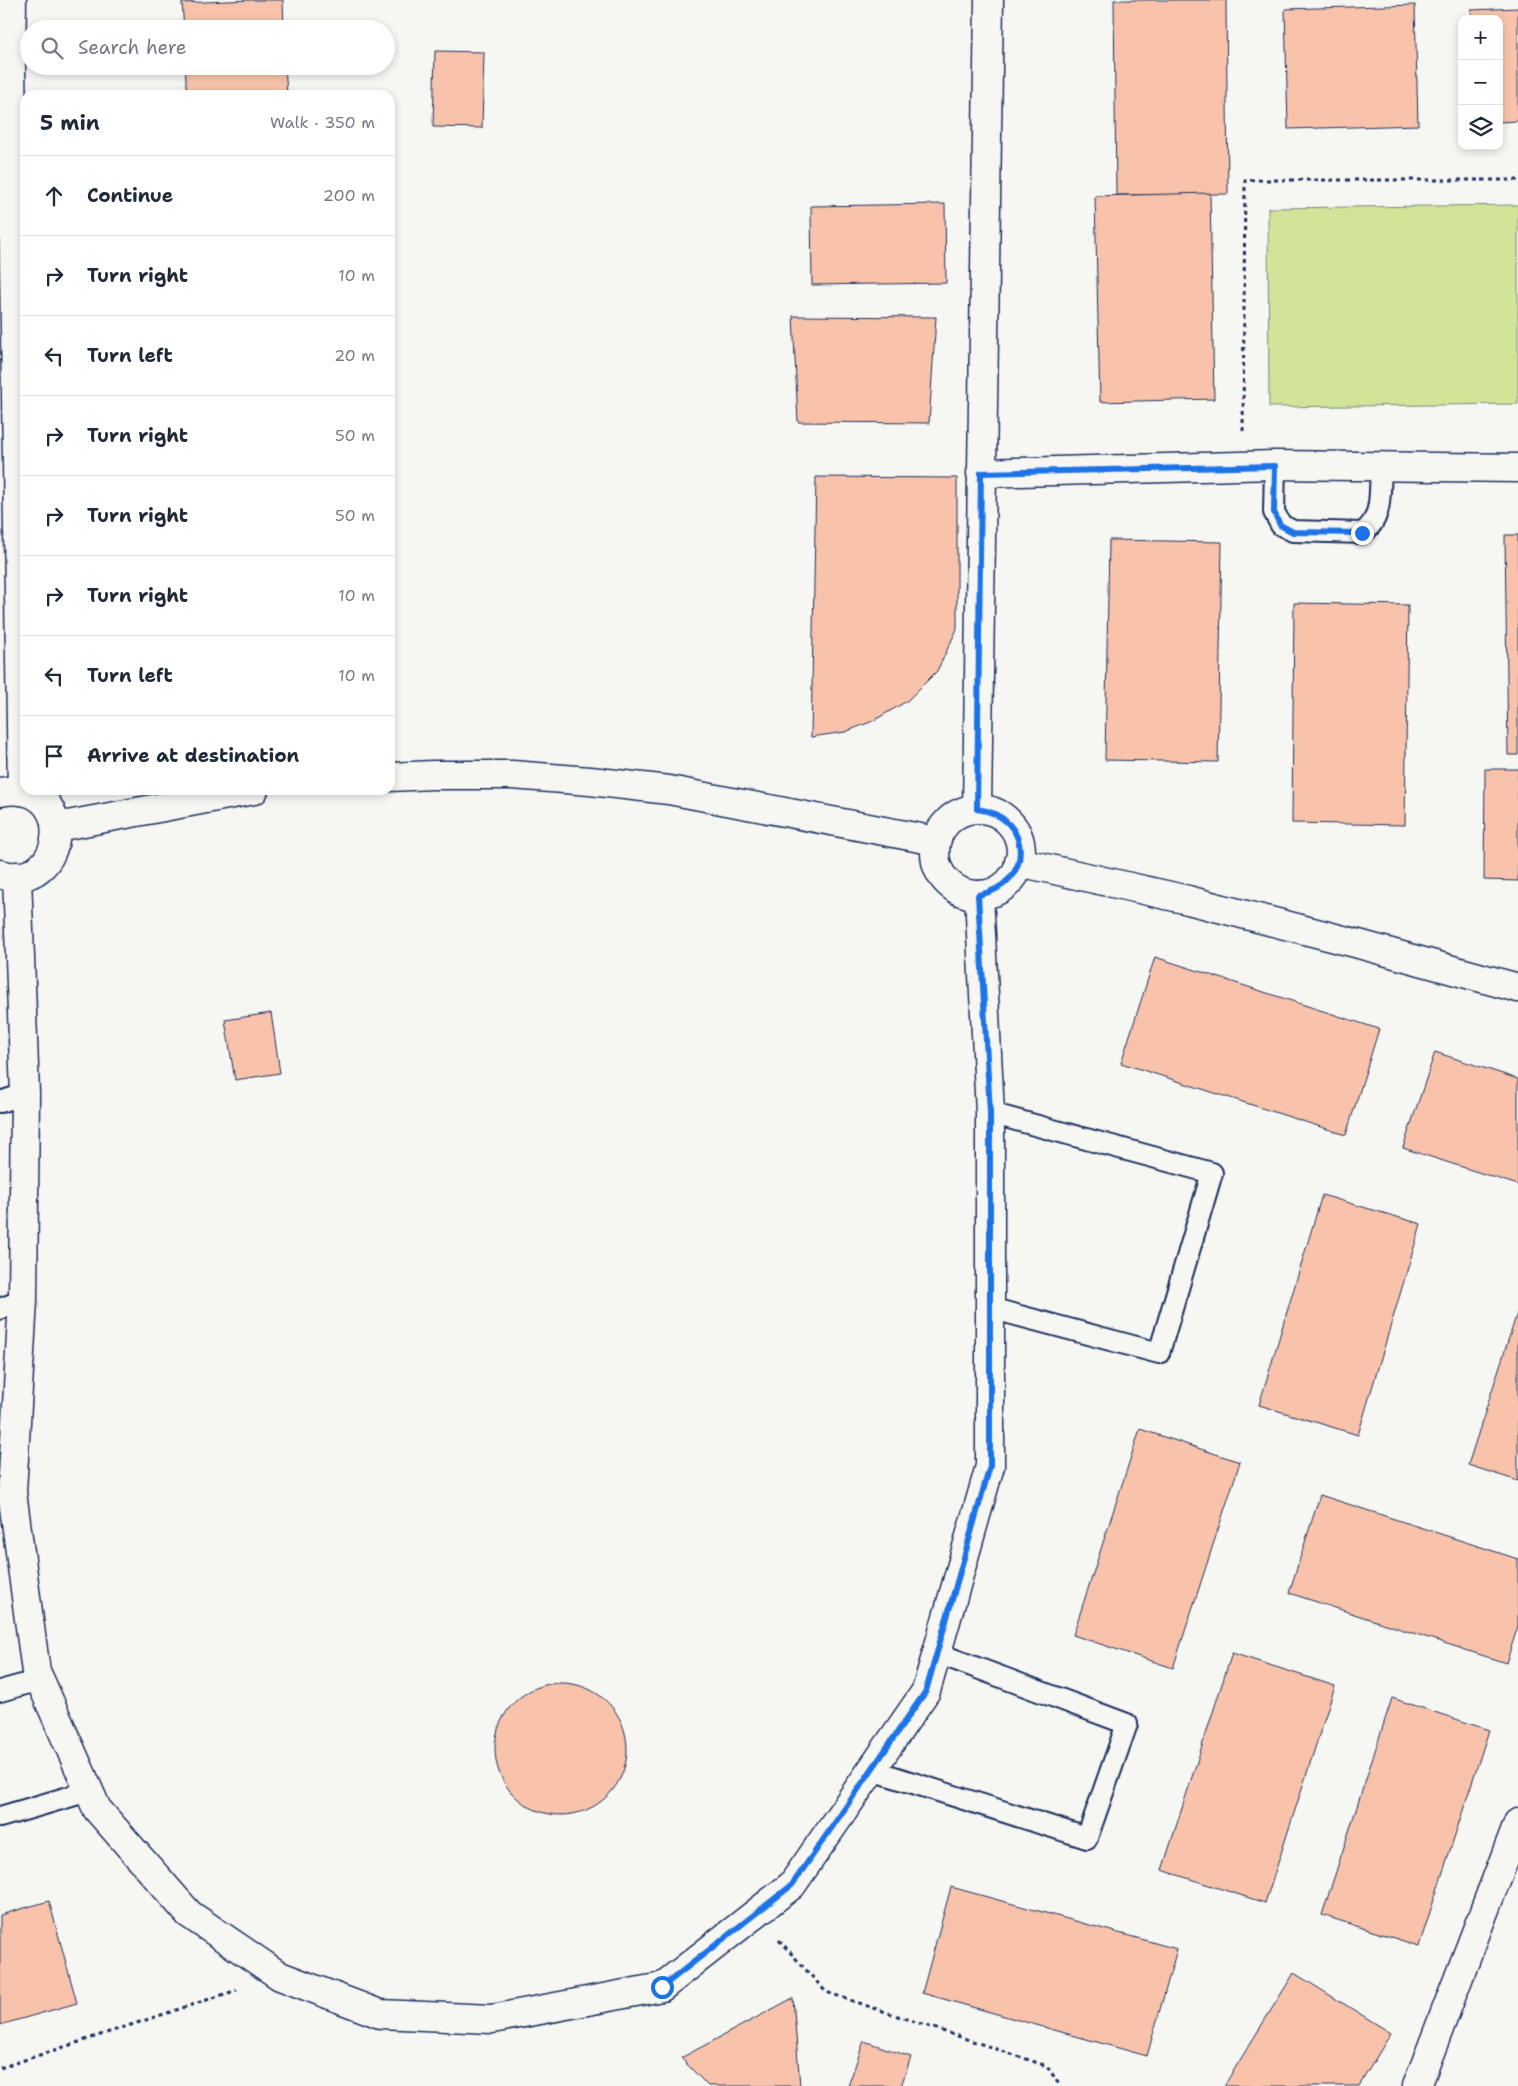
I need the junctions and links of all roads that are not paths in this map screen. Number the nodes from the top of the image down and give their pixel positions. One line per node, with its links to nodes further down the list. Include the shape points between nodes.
1 (12, 0): 4 (street)
2 (989, 0): 8 (street)
3 (0, 32): 4 (lane)
4 (11, 66): 10 (street)
5 (1275, 466): 6 (street); 6 (lane, via 1274,512 1280,525 1293,532 1352,533 1362,533 1377,518); 8 (street)
6 (1381, 467): 7 (street)
7 (1518, 468)
8 (981, 473): 13 (street)
9 (395, 777): 15 (street, via 512,776 669,790)
10 (11, 791)
11 (34, 795): 14 (street, via 45,803)
12 (227, 795): 14 (street)
13 (977, 809): 15 (street, via 966,810 946,822); 16 (street, via 989,810 1011,825 1020,849)
14 (57, 827): 17 (street, via 52,854 42,865 31,872)
15 (936, 841): 18 (street, via 935,855 944,879 960,890)
16 (1019, 862): 18 (street, via 1009,882 1000,889); 19 (street, via 1355,942)
17 (9, 875): 20 (street)
18 (978, 895): 21 (street)
19 (1518, 988)
20 (13, 1098): 22 (street)
21 (990, 1113): 23 (street); 23 (lane, via 1212,1173 1159,1353)
22 (11, 1304): 25 (street, via 12,1492 36,1672)
23 (990, 1308): 24 (street, via 990,1466)
24 (937, 1653): 27 (street, via 926,1691); 27 (lane, via 1127,1724 1086,1838)
25 (40, 1680): 26 (lane); 28 (street)
26 (0, 1691)
27 (872, 1770): 28 (street, via 792,1885 662,1987 492,2020 380,2014 280,1976 189,1914 97,1809)
28 (89, 1791): 29 (lane)
29 (0, 1817)
30 (1518, 1823): 31 (street)
31 (1417, 2086)

